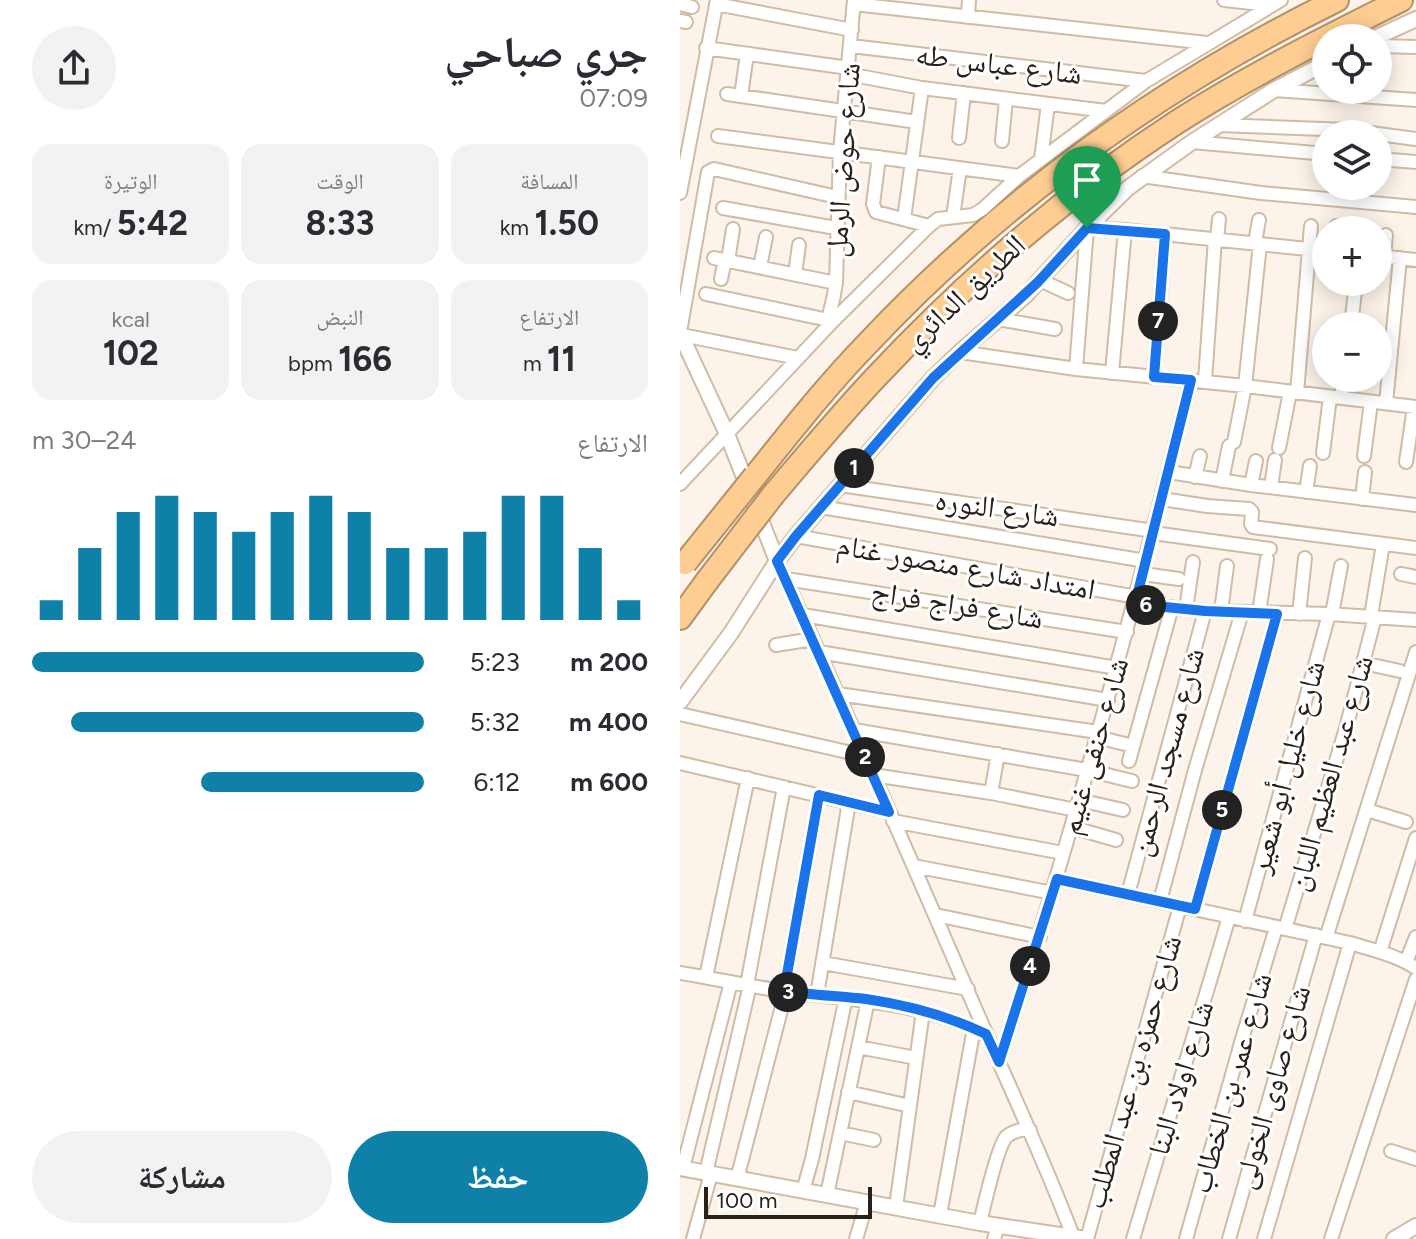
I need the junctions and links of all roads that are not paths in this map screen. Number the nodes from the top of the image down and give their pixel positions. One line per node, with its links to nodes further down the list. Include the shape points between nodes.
1 (969, 0): 10 (street)
2 (1224, 0): 7 (street)
3 (1337, 0): 130 (highway, الطريق الدائري, bridge, via 1208,69 1134,116 964,250 868,342)
4 (1402, 0): 148 (highway, الطريق الدائري, bridge, via 1176,123 1049,216 876,377 773,495)
5 (716, 2): 12 (street); 18 (street)
6 (854, 2): 8 (street); 12 (street, شارع حوض الرمل)
7 (1275, 3): 14 (street, الطريق الدائري)
8 (895, 4): 9 (street)
9 (931, 6): 10 (street)
10 (968, 17): 14 (street)
11 (1416, 19): 13 (street)
12 (852, 30): 15 (street, شارع حوض الرمل)
13 (1392, 30)
14 (1207, 43): 22 (street, الطريق الدائري)
15 (851, 46): 21 (street, شارع حوض الرمل); 22 (street, شارع عباس طه)
16 (1392, 46): 17 (street)
17 (1416, 47)
18 (706, 48): 19 (street); 52 (street)
19 (747, 54): 21 (street); 27 (street)
20 (1312, 70): 24 (street)
21 (848, 71): 23 (street); 31 (street, شارع حوض الرمل)
22 (1146, 81): 32 (street, الطريق الدائري)
23 (922, 88): 25 (street); 33 (street)
24 (1274, 90): 29 (street); 34 (street)
25 (964, 93): 28 (street); 38 (street)
26 (727, 94): 27 (street)
27 (741, 96): 31 (street)
28 (1006, 99): 30 (street); 40 (street)
29 (1416, 100)
30 (1048, 104): 32 (street); 45 (street)
31 (844, 111): 33 (street); 42 (street, شارع حوض الرمل)
32 (1106, 111): 45 (street, الطريق الدائري)
33 (917, 122): 47 (street)
34 (1218, 125): 35 (street); 41 (street)
35 (1312, 129)
36 (718, 136): 42 (street)
37 (1392, 136): 39 (street)
38 (959, 138)
39 (1416, 139)
40 (1002, 141)
41 (1192, 142): 43 (street); 51 (street)
42 (840, 152): 44 (street); 53 (street, شارع حوض الرمل)
43 (1312, 153)
44 (879, 157): 47 (street); 57 (street, via 874,208)
45 (1041, 159): 50 (street, الطريق الدائري)
46 (1392, 160): 48 (street)
47 (912, 161): 49 (street); 57 (street)
48 (1416, 162)
49 (960, 168): 50 (street); 56 (street)
50 (1019, 176): 56 (street, الطريق الدائري, via 983,209)
51 (1142, 176): 54 (street); 63 (street)
52 (680, 193)
53 (837, 197): 62 (street, شارع حوض الرمل); 87 (street, via 714,169 708,172)
54 (1416, 207)
55 (723, 208): 62 (street)
56 (953, 217): 60 (street, الطريق الدائري)
57 (904, 219): 60 (street)
58 (1219, 219): 68 (street, شارع حنفى غنيم)
59 (1259, 220): 69 (street)
60 (929, 226): 85 (street, الطريق الدائري)
61 (1311, 226): 71 (street)
62 (836, 228): 81 (street, شارع حوض الرمل)
63 (1087, 228): 65 (street); 80 (street); 90 (street)
64 (733, 229): 75 (street)
65 (1125, 230): 66 (street); 91 (street)
66 (1165, 234): 68 (street); 92 (street)
67 (766, 237): 77 (street)
68 (1216, 239): 69 (street); 93 (street, شارع حنفى غنيم)
69 (1258, 243): 71 (street); 94 (street)
70 (799, 245): 78 (street)
71 (1309, 249): 72 (street); 95 (street)
72 (1312, 249)
73 (1392, 257): 74 (street)
74 (1400, 258): 76 (street); 99 (street)
75 (722, 259): 77 (street); 79 (street)
76 (1416, 260)
77 (760, 267): 78 (street)
78 (795, 274): 81 (street)
79 (721, 279)
80 (1040, 280): 82 (street); 84 (street)
81 (836, 283): 85 (street, شارع حوض الرمل)
82 (1068, 293)
83 (706, 294): 85 (street)
84 (998, 319): 86 (street); 88 (street)
85 (830, 320): 89 (street, الطريق الدائري)
86 (1055, 329)
87 (681, 333): 89 (street); 101 (street)
88 (960, 352): 90 (street); 113 (street)
89 (798, 358): 101 (street, الطريق الدائري)
90 (1076, 369): 91 (street)
91 (1112, 373): 92 (street)
92 (1154, 377): 93 (street)
93 (1198, 381): 94 (street); 108 (street, شارع حنفى غنيم)
94 (1245, 386): 95 (street); 111 (street)
95 (1293, 392): 97 (street); 115 (street)
96 (1338, 392): 97 (street)
97 (1336, 397): 98 (street); 102 (street)
98 (1371, 402): 99 (street); 104 (street)
99 (1386, 403): 100 (street)
100 (1415, 407): 106 (street)
101 (727, 434): 112 (street, الطريق الدائري); 126 (street)
102 (1323, 453)
103 (1200, 456): 110 (street)
104 (1364, 456)
105 (1256, 461): 114 (street)
106 (1406, 462)
107 (1310, 466): 116 (street)
108 (1169, 472): 110 (street); 117 (street, شارع حنفى غنيم)
109 (1365, 472): 118 (street)
110 (1195, 477): 111 (street)
111 (1222, 481): 114 (street)
112 (680, 484)
113 (840, 485): 120 (street); 121 (street, شارع النوره)
114 (1251, 485): 115 (street)
115 (1271, 487): 116 (street)
116 (1306, 492): 118 (street)
117 (1162, 499): 121 (street, شارع حنفى غنيم); 123 (street, via 1249,509 1253,527)
118 (1362, 499): 119 (street)
119 (1416, 500)
120 (821, 507): 122 (street); 131 (street)
121 (1154, 532): 131 (street, شارع حنفى غنيم); 142 (street, شارع النوره, via 1268,554)
122 (796, 536): 126 (street); 136 (street, امتداد شارع منصور غنام)
123 (1383, 544): 124 (street); 147 (street, شارع عبد العظيم اللبان)
124 (1416, 548)
125 (1305, 558): 144 (street)
126 (777, 561): 134 (street); 160 (street)
127 (1193, 562): 138 (street)
128 (1227, 566): 140 (street)
129 (1341, 566): 145 (street, شارع خليل أبو شعير)
130 (683, 567)
131 (1144, 568): 135 (street); 136 (street, شارع حنفى غنيم)
132 (1401, 574): 133 (street)
133 (1416, 577)
134 (786, 579): 146 (street); 150 (street, شارع فراج فراج)
135 (1179, 579)
136 (1136, 600): 137 (street, امتداد شارع منصور غنام); 150 (street, شارع حنفى غنيم)
137 (1172, 607): 138 (street, امتداد شارع منصور غنام); 164 (street)
138 (1186, 609): 139 (street, امتداد شارع منصور غنام)
139 (1205, 611): 140 (street, امتداد شارع منصور غنام); 189 (street, شارع مسجد الرحمن)
140 (1221, 611): 141 (street, امتداد شارع منصور غنام)
141 (1242, 612): 142 (street, امتداد شارع منصور غنام); 190 (street)
142 (1259, 613): 143 (street, امتداد شارع منصور غنام)
143 (1277, 614): 144 (street, امتداد شارع منصور غنام); 192 (street)
144 (1299, 614): 145 (street, امتداد شارع منصور غنام)
145 (1331, 614): 147 (street, امتداد شارع منصور غنام); 195 (street, شارع خليل أبو شعير)
146 (803, 615): 151 (street); 156 (street)
147 (1373, 617): 149 (street, امتداد شارع منصور غنام); 155 (street, شارع عبد العظيم اللبان)
148 (680, 618)
149 (1416, 620)
150 (1127, 632): 156 (street, شارع حنفى غنيم)
151 (813, 639): 152 (street); 153 (street)
152 (776, 645)
153 (819, 652): 158 (street); 159 (street)
154 (1416, 652): 179 (street, شارع صاوى الخولى)
155 (1363, 663): 157 (street); 196 (street, شارع عبد العظيم اللبان)
156 (1117, 668): 159 (street, شارع حنفى غنيم)
157 (1400, 671)
158 (838, 694): 162 (street); 163 (street)
159 (1108, 700): 163 (street, شارع حنفى غنيم)
160 (680, 702)
161 (680, 714): 166 (street)
162 (854, 730): 165 (street); 166 (street)
163 (1098, 734): 164 (street); 169 (street, شارع حنفى غنيم)
164 (1133, 746): 167 (street)
165 (998, 754): 169 (street); 174 (street)
166 (865, 756): 170 (street)
167 (1129, 761)
168 (680, 763): 171 (street)
169 (1087, 770): 172 (street); 177 (street, شارع حنفى غنيم)
170 (873, 775): 174 (street); 180 (street)
171 (748, 778): 173 (street); 205 (street)
172 (1132, 781)
173 (784, 787): 175 (street); 208 (street)
174 (991, 793): 177 (street)
175 (819, 795): 176 (street); 210 (street)
176 (849, 802): 180 (street); 202 (street)
177 (1077, 805): 178 (street); 182 (street, شارع حنفى غنيم)
178 (1123, 810)
179 (1367, 810): 181 (street); 198 (street, شارع صاوى الخولى)
180 (891, 817): 185 (street); 186 (street)
181 (1406, 822)
182 (1071, 827): 184 (street); 185 (street, شارع حنفى غنيم)
183 (1416, 838): 201 (street)
184 (1116, 840)
185 (1063, 853): 187 (street, شارع حنفى غنيم)
186 (914, 866): 188 (street); 193 (street)
187 (1057, 879): 188 (street, شارع حنفى غنيم); 189 (street)
188 (1053, 893): 197 (street, شارع حنفى غنيم)
189 (1128, 894): 190 (street)
190 (1160, 901): 191 (street)
191 (1180, 906): 192 (street); 237 (street, شارع حمزه بن عبد المطلب)
192 (1195, 909): 194 (street)
193 (936, 915): 197 (street); 209 (street)
194 (1229, 917): 195 (street); 240 (street, شارع اولاد البنا)
195 (1245, 921): 196 (street)
196 (1280, 929): 198 (street); 241 (street, شارع عمر بن الخطاب, via 1242,1039)
197 (1040, 937): 218 (street, شارع حنفى غنيم)
198 (1321, 937): 200 (street); 242 (street, شارع صاوى الخولى)
199 (1416, 937): 203 (street)
200 (1350, 943): 201 (street); 243 (street)
201 (1380, 952): 203 (street)
202 (823, 963): 209 (street); 211 (street)
203 (1411, 965)
204 (680, 973): 205 (street)
205 (706, 977): 207 (street)
206 (1416, 979): 244 (street)
207 (731, 982): 208 (street); 226 (street)
208 (749, 985): 210 (street); 227 (street)
209 (968, 989): 215 (street)
210 (785, 991): 211 (street); 228 (street)
211 (817, 995): 212 (street)
212 (846, 997): 213 (street); 229 (street)
213 (868, 1000): 214 (street); 216 (street)
214 (923, 1011): 215 (street); 217 (street)
215 (980, 1031): 218 (street); 233 (street)
216 (858, 1047): 217 (street); 219 (street)
217 (916, 1058): 220 (street)
218 (999, 1062): 221 (street)
219 (848, 1092): 220 (street); 222 (street)
220 (910, 1106): 232 (street)
221 (1030, 1130): 234 (street, via 1009,1134 1001,1146); 237 (street)
222 (840, 1133): 223 (street); 230 (street)
223 (874, 1140)
224 (1391, 1151): 225 (street)
225 (1416, 1159)
226 (682, 1168): 227 (street)
227 (709, 1173): 228 (street); 238 (street)
228 (737, 1179): 229 (street)
229 (803, 1191): 230 (street)
230 (827, 1195): 231 (street)
231 (867, 1202): 232 (street); 239 (street)
232 (896, 1207): 233 (street)
233 (940, 1215): 234 (street)
234 (980, 1223): 236 (street)
235 (1416, 1226): 245 (street)
236 (996, 1232): 237 (street)
237 (1080, 1238)
238 (693, 1239)
239 (856, 1239)
240 (1133, 1239)
241 (1186, 1239)
242 (1229, 1239)
243 (1264, 1239)
244 (1331, 1239)
245 (1394, 1239)

